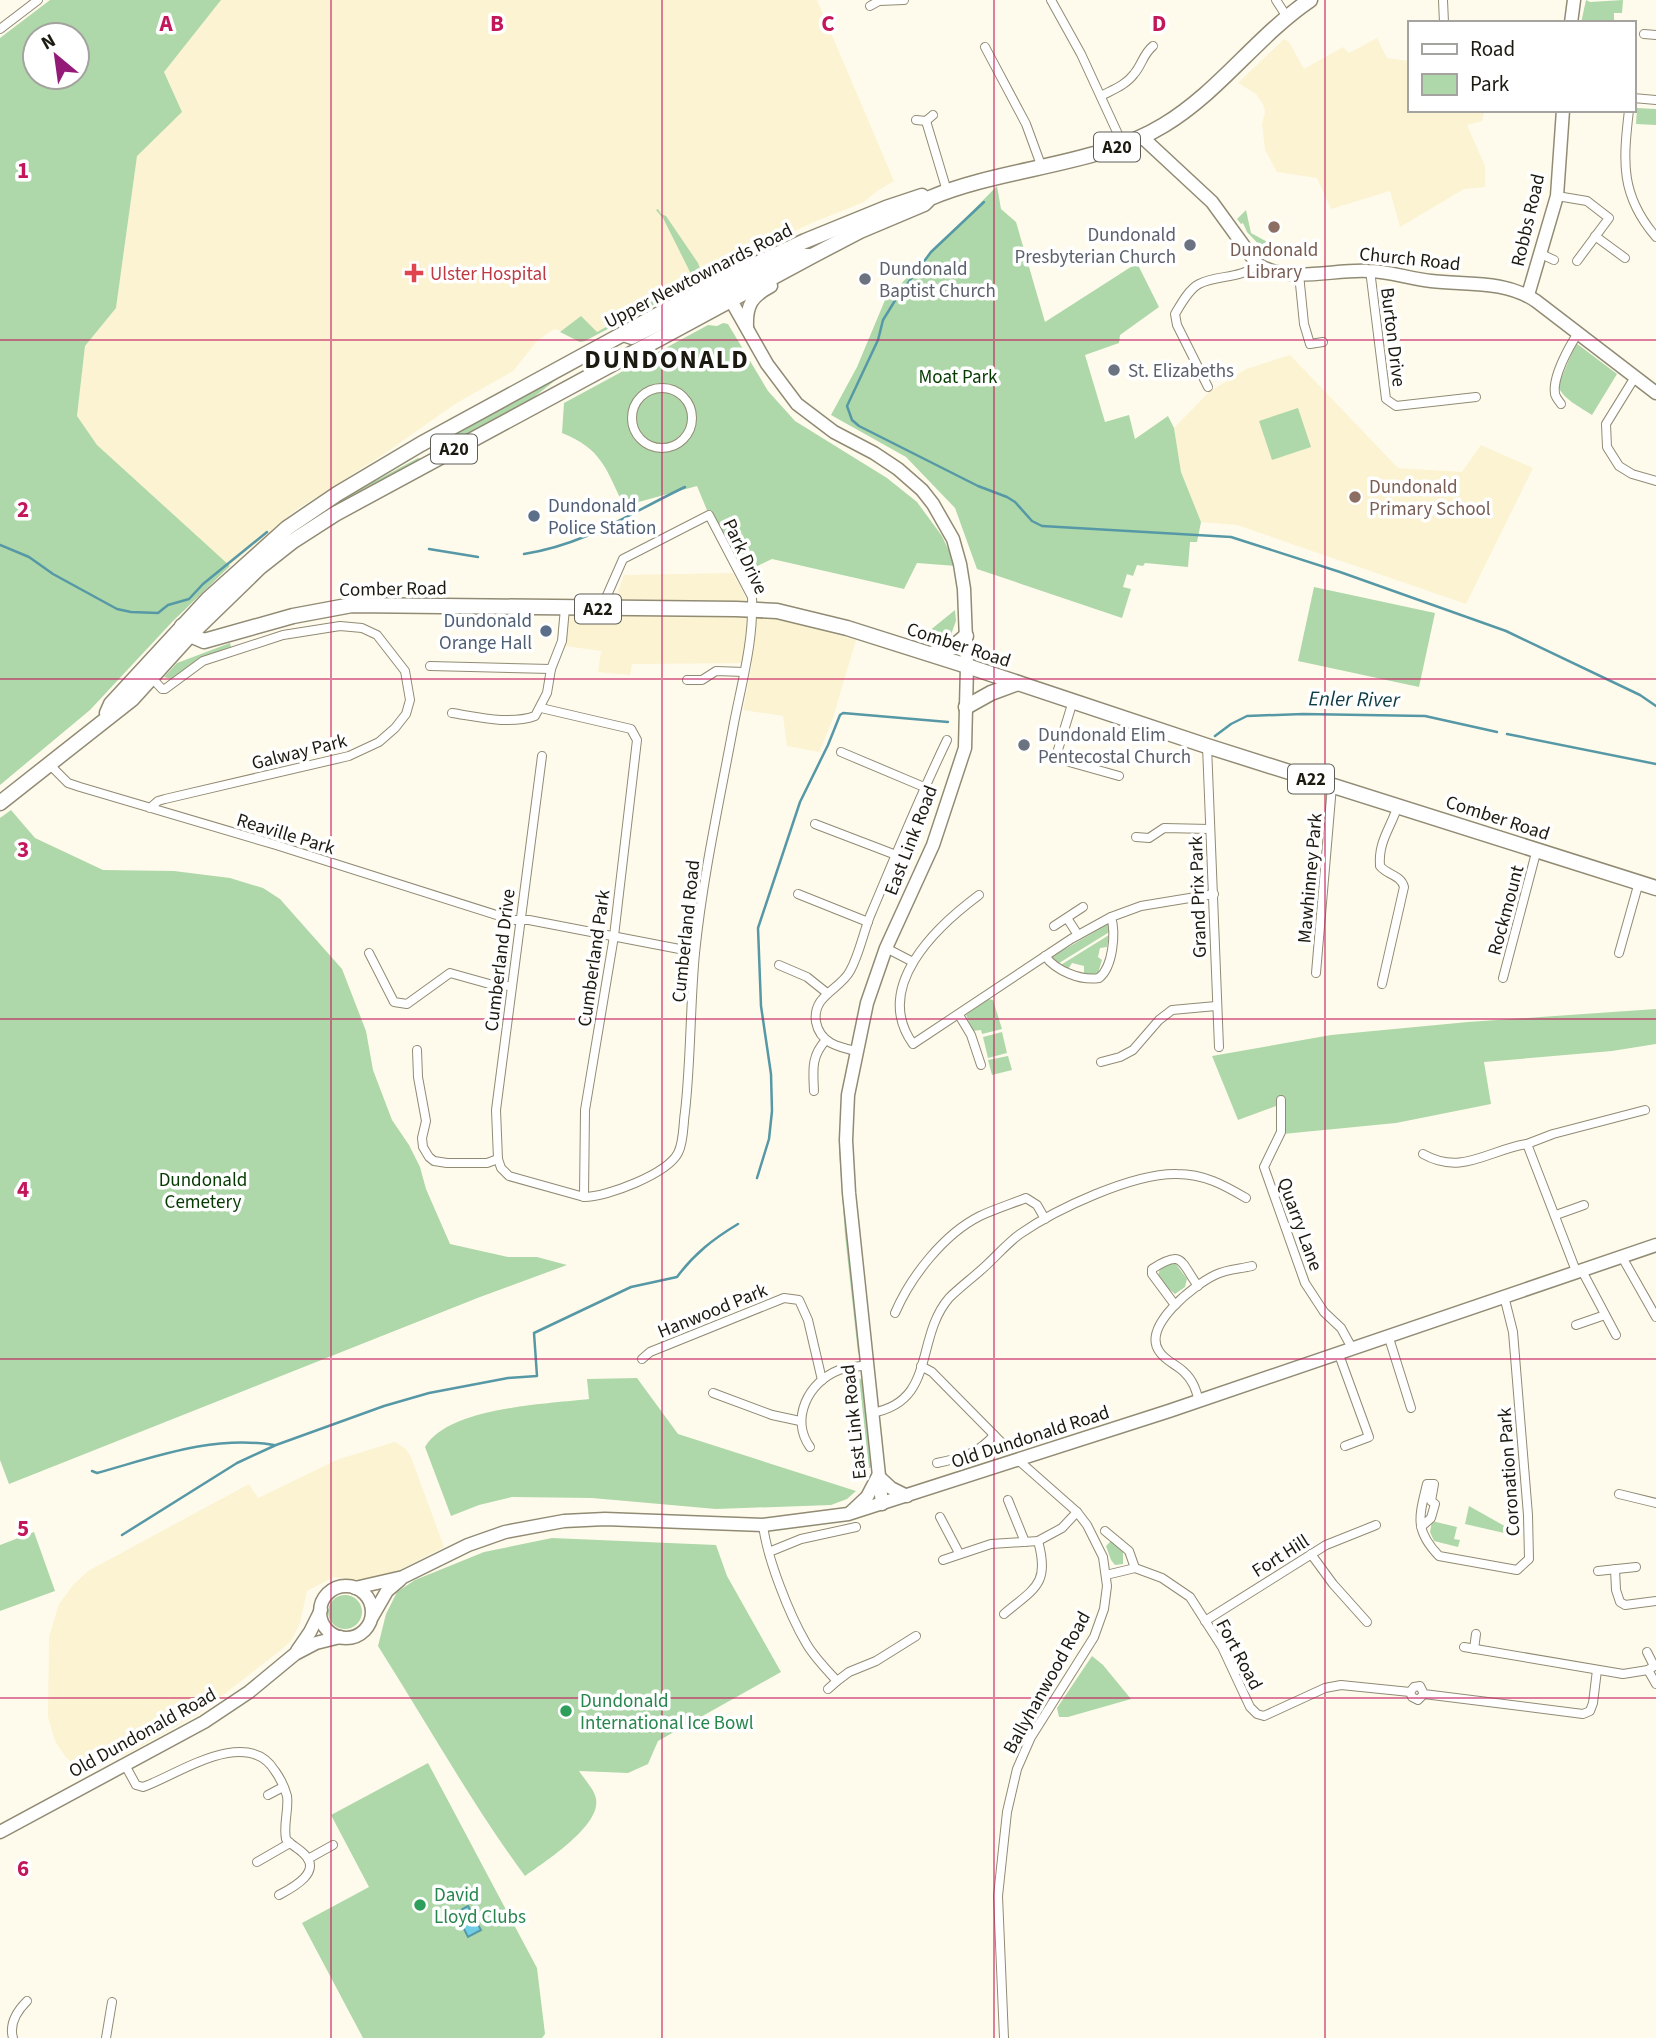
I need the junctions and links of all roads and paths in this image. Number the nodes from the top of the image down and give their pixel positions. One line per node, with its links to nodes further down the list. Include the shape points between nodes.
1 (38, 0): 12 (street)
2 (904, 0): 8 (street)
3 (1051, 0): 17 (street)
4 (1276, 0): 9 (street)
5 (1310, 0): 9 (highway, Upper Newtownards Road / A20)
6 (1443, 0): 10 (street)
7 (1574, 0): 11 (street)
8 (870, 6)
9 (1287, 17): 23 (highway, Upper Newtownards Road / A20, via 1181,113)
10 (1444, 21)
11 (1571, 21)
12 (0, 29)
13 (1644, 34): 14 (street)
14 (1656, 35)
15 (1153, 46): 17 (street, via 1125,84)
16 (985, 47): 25 (street, via 1027,124)
17 (1101, 96): 24 (street)
18 (1635, 98): 19 (street)
19 (1656, 100)
20 (1563, 112): 27 (street, Robbs Road)
21 (1629, 112): 30 (street, via 1625,167 1629,192 1638,214)
22 (925, 119): 26 (street)
23 (1142, 137): 24 (highway, Upper Newtownards Road / A20); 37 (street, via 1212,202)
24 (1124, 145): 25 (highway, Upper Newtownards Road / A20)
25 (1041, 165): 26 (highway, Upper Newtownards Road / A20)
26 (947, 191): 28 (highway, Upper Newtownards Road / A20)
27 (1557, 196): 29 (street, via 1587,201 1609,218); 31 (street, Robbs Road)
28 (930, 198): 32 (highway, Upper Newtownards Road / A20); 40 (highway, Upper Newtownards Road / A20, via 920,196 805,241)
29 (1595, 236): 33 (street); 35 (street)
30 (1656, 237)
31 (1541, 254): 34 (street); 41 (street, Robbs Road)
32 (814, 255): 36 (highway, Upper Newtownards Road / A20); 40 (street, via 800,255)
33 (1625, 258)
34 (1554, 260)
35 (1577, 261)
36 (800, 262): 40 (highway, Upper Newtownards Road / A20); 42 (street, via 794,273 754,298 748,307)
37 (1257, 264): 39 (street, Church Road, via 1268,271); 46 (street, via 1244,273 1201,283 1175,314)
38 (1370, 271): 39 (street, Church Road); 41 (street, Church Road, via 1490,285); 48 (street, Burton Drive, via 1386,399 1396,406)
39 (1298, 274): 44 (street, via 1310,344)
40 (725, 291): 42 (street, East Link Road); 54 (highway, Upper Newtownards Road / A20, via 335,514 260,567); 56 (highway, Upper Newtownards Road / A20, via 623,335 337,494 287,528 208,599)
41 (1528, 295): 43 (street, Church Road)
42 (748, 328): 58 (street, East Link Road, via 767,364 797,404 834,432 898,469 937,509 960,564)
43 (1578, 333): 45 (street, Church Road); 49 (street, via 1558,374 1555,394)
44 (1323, 342)
45 (1634, 377): 47 (street, Church Road); 51 (street, via 1612,411 1605,436 1619,466)
46 (1208, 387)
47 (1656, 393)
48 (1476, 397)
49 (1561, 404)
50 (675, 445): 50 (street, via 689,430 692,403 669,389 649,391 632,413 634,436 657,448)
51 (1656, 481)
52 (565, 608): 53 (highway, Comber Road / A22); 57 (highway, Comber Road / A22, via 352,605); 63 (street, via 562,641)
53 (601, 609): 55 (highway, Comber Road / A22); 55 (street, Park Drive, via 623,559 709,515 752,597)
54 (215, 610): 56 (highway, Upper Newtownards Road / A20); 57 (highway, via 212,620)
55 (753, 610): 60 (highway, Comber Road / A22, via 810,618); 64 (street, Cumberland Road)
56 (186, 631): 57 (highway, Comber Road / A22, via 204,641); 59 (highway, Upper Newtownards Road / A20); 72 (highway, Upper Newtownards Road / A20, via 111,704)
57 (226, 634): 59 (highway, Comber Road / A22, via 222,640)
58 (966, 636): 60 (highway, via 950,649); 62 (street, East Link Road)
59 (173, 654): 65 (highway, Upper Newtownards Road / A20)
60 (930, 655): 62 (highway, Comber Road / A22)
61 (430, 666): 63 (street)
62 (967, 666): 67 (highway, Comber Road / A22); 69 (street, East Link Road)
63 (551, 669): 70 (street)
64 (744, 672): 66 (street, via 716,671 702,680); 103 (street, Cumberland Road, via 712,833)
65 (152, 678): 72 (highway, Upper Newtownards Road / A20); 83 (street, Galway Park, via 165,689 198,663 282,635 340,626 377,635 405,671 410,700 395,729 357,753 165,799)
66 (687, 680)
67 (1018, 683): 68 (highway, Comber Road / A22); 69 (highway)
68 (1073, 701): 74 (highway, Comber Road / A22); 78 (street, via 1058,757)
69 (966, 707): 102 (street, East Link Road, via 965,748 933,845)
70 (541, 708): 71 (street, via 524,720); 101 (street, Cumberland Park, via 631,729 637,740)
71 (452, 713)
72 (104, 719): 77 (highway, Upper Newtownards Road / A20)
73 (947, 740): 80 (street)
74 (1207, 746): 79 (highway, Comber Road / A22); 85 (street, Grand Prix Park)
75 (841, 752): 80 (street)
76 (542, 756): 97 (street, Cumberland Drive)
77 (50, 765): 81 (highway, Upper Newtownards Road / A20); 83 (street, Reaville Park, via 68,783)
78 (1119, 776)
79 (1332, 786): 82 (highway, Comber Road / A22); 109 (street, Mawhinney Park)
80 (924, 787): 88 (street)
81 (0, 803)
82 (1398, 805): 87 (highway, Comber Road / A22); 111 (street, via 1381,841 1380,866 1404,887)
83 (150, 808): 97 (street, Reaville Park)
84 (815, 824): 88 (street)
85 (1210, 829): 86 (street, via 1164,828 1149,838); 92 (street, Grand Prix Park)
86 (1136, 837)
87 (1537, 849): 89 (highway, Comber Road / A22); 110 (street, Rockmount)
88 (896, 855): 98 (street)
89 (1639, 882): 90 (highway, Comber Road / A22); 105 (street)
90 (1656, 888)
91 (798, 894): 98 (street)
92 (1214, 894): 95 (street, via 1141,906); 114 (street, Grand Prix Park)
93 (979, 895): 107 (street, via 937,929)
94 (1083, 907): 96 (street)
95 (1111, 917): 100 (street); 106 (street, via 1115,930 1106,971 1099,978 1056,969)
96 (1066, 918): 99 (street); 100 (street)
97 (520, 920): 101 (street, Reaville Park); 112 (street, Cumberland Drive)
98 (868, 922): 113 (street, via 850,971)
99 (1054, 926)
100 (1078, 935): 106 (street)
101 (614, 936): 103 (street, Reaville Park); 128 (street, Cumberland Park, via 585,1110)
102 (886, 948): 107 (street); 119 (street, East Link Road)
103 (695, 952): 128 (street, Cumberland Road, via 689,1078 678,1153 634,1183 610,1194)
104 (369, 953): 112 (street, via 394,1002 400,1004 450,973)
105 (1619, 953)
106 (1045, 956): 115 (street)
107 (913, 962): 115 (street, via 899,1011 913,1044)
108 (779, 965): 113 (street, via 807,977)
109 (1316, 973)
110 (1503, 978)
111 (1382, 984)
112 (511, 986): 127 (street, Cumberland Drive, via 496,1110)
113 (827, 993): 116 (street, via 816,1009 816,1023)
114 (1216, 1006): 117 (street, Grand Prix Park); 120 (street, via 1172,1010 1133,1050)
115 (959, 1015): 121 (street)
116 (826, 1040): 119 (street); 122 (street, via 813,1060)
117 (1219, 1047)
118 (417, 1050): 127 (street, via 426,1121 422,1139 429,1157 447,1163)
119 (856, 1051): 149 (street, East Link Road, via 849,1096 847,1168)
120 (1101, 1062)
121 (981, 1065)
122 (814, 1091)
123 (1281, 1100): 146 (street, Quarry Lane, via 1281,1132 1264,1167 1305,1283)
124 (1645, 1110): 125 (street)
125 (1527, 1144): 126 (street, via 1458,1164); 131 (street)
126 (1423, 1154)
127 (500, 1164): 128 (street, via 509,1176)
128 (584, 1197)
129 (1246, 1198): 132 (street, via 1216,1180 1177,1174 1115,1188)
130 (1584, 1205): 131 (street)
131 (1556, 1215): 136 (street)
132 (1045, 1219): 140 (street, via 1026,1198 978,1217 934,1252 904,1292); 150 (street, via 1018,1236 948,1299 931,1331)
133 (1656, 1245): 134 (street, Old Dundonald Road)
134 (1622, 1257): 136 (street, Old Dundonald Road); 142 (street)
135 (1252, 1266): 137 (street, via 1230,1269)
136 (1578, 1270): 138 (street, Old Dundonald Road); 141 (street)
137 (1198, 1286): 139 (street); 139 (street, via 1175,1257 1152,1269)
138 (1504, 1296): 144 (street, Old Dundonald Road); 175 (street, Coronation Park, via 1513,1332 1529,1559 1517,1570 1439,1556)
139 (1175, 1305): 153 (street, via 1156,1330 1154,1342 1165,1359 1194,1384)
140 (895, 1313)
141 (1605, 1315): 143 (street); 145 (street)
142 (1656, 1317)
143 (1576, 1325)
144 (1388, 1335): 146 (street, Old Dundonald Road); 154 (street)
145 (1616, 1335)
146 (1352, 1348): 147 (street, Old Dundonald Road)
147 (1338, 1352): 153 (street, Old Dundonald Road); 158 (street, via 1369,1437)
148 (642, 1359): 151 (street, Hanwood Park, via 785,1298 799,1300)
149 (867, 1365): 151 (street, via 839,1370); 155 (street, East Link Road)
150 (921, 1366): 155 (street, via 921,1375 898,1405); 157 (street)
151 (822, 1380): 156 (street, via 804,1403)
152 (713, 1393): 156 (street)
153 (1199, 1401): 161 (street, Old Dundonald Road)
154 (1411, 1408)
155 (871, 1413): 163 (street, East Link Road)
156 (800, 1421): 159 (street)
157 (994, 1434): 160 (street); 162 (street, via 968,1456)
158 (1345, 1446)
159 (810, 1447)
160 (1006, 1447)
161 (1017, 1460): 165 (street, Old Dundonald Road); 169 (street, Ballyhanwood Road)
162 (937, 1463)
163 (878, 1476): 165 (street); 168 (street, East Link Road); 170 (street, via 867,1497)
164 (1619, 1494): 167 (street)
165 (907, 1496): 168 (street, Old Dundonald Road)
166 (1008, 1500): 178 (street)
167 (1656, 1503)
168 (882, 1504): 170 (street, Old Dundonald Road)
169 (1077, 1512): 177 (street, via 1062,1528); 187 (street, Ballyhanwood Road, via 1095,1538)
170 (848, 1514): 172 (street, Old Dundonald Road)
171 (940, 1517): 180 (street)
172 (763, 1525): 179 (street); 188 (street, Old Dundonald Road, via 564,1521 505,1532)
173 (1376, 1525): 181 (street, Fort Hill)
174 (856, 1527): 179 (street, via 808,1537)
175 (1421, 1527): 175 (street, via 1427,1484 1434,1484 1431,1518)
176 (1105, 1531): 184 (street, via 1129,1551)
177 (1038, 1541): 178 (street); 192 (street, via 1043,1573 1037,1585)
178 (1025, 1542): 180 (street)
179 (769, 1552): 203 (street, via 805,1642)
180 (959, 1553): 182 (street)
181 (1311, 1554): 194 (street, Fort Hill); 195 (street)
182 (943, 1560)
183 (1636, 1567): 185 (street)
184 (1135, 1568): 187 (street); 194 (street, Fort Road, via 1162,1578 1190,1597)
185 (1615, 1569): 186 (street); 190 (street, via 1620,1602)
186 (1598, 1571)
187 (1106, 1575): 219 (street, Ballyhanwood Road, via 1104,1609 1094,1637 1031,1737 1017,1769 1007,1812 998,1896)
188 (403, 1577): 189 (street, Old Dundonald Road); 193 (street, Old Dundonald Road, via 387,1591)
189 (355, 1588): 191 (street, via 331,1591); 193 (street, via 368,1598)
190 (1656, 1601)
191 (321, 1610): 198 (street, via 326,1628); 200 (street, Old Dundonald Road)
192 (1004, 1614)
193 (372, 1617): 198 (street, via 359,1635)
194 (1205, 1621): 202 (street, Fort Road, via 1250,1707 1264,1716 1341,1685 1410,1692 1418,1700 1424,1694 1583,1714 1594,1703)
195 (1367, 1622)
196 (1476, 1634): 202 (street, via 1469,1648)
197 (916, 1636): 203 (street)
198 (340, 1637): 200 (street, Old Dundonald Road)
199 (1647, 1652): 201 (street)
200 (295, 1654): 206 (street, Old Dundonald Road, via 249,1692)
201 (1653, 1667): 202 (street, via 1623,1674); 204 (street)
202 (1597, 1670)
203 (837, 1681): 205 (street)
204 (1656, 1684)
205 (828, 1689)
206 (125, 1765): 207 (street, via 136,1785 143,1787 199,1761 242,1752 272,1765); 209 (street, Old Dundonald Road)
207 (284, 1787): 208 (street); 210 (street, via 285,1832)
208 (268, 1796)
209 (0, 1832)
210 (290, 1843): 212 (street); 213 (street)
211 (333, 1845): 212 (street)
212 (308, 1859): 214 (street, via 308,1874)
213 (257, 1862)
214 (279, 1895)
215 (27, 2001): 217 (street, via 15,2017)
216 (112, 2003): 218 (street)
217 (13, 2038)
218 (106, 2038)
219 (1004, 2038)

